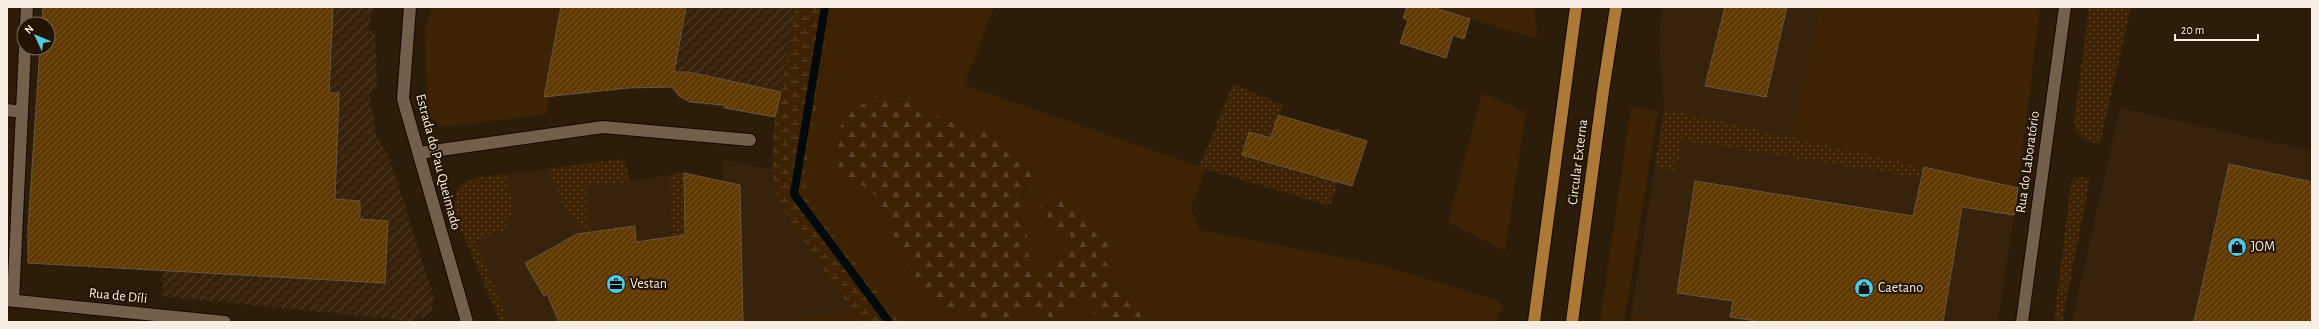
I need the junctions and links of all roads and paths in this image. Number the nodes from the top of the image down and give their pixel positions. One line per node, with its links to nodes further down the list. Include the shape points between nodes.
1 (410, 7): 9 (street, Estrada do Pau Queimado, via 403,99)
2 (1576, 7): 13 (main road, Circular Externa)
3 (1616, 7): 14 (main road, Circular Externa)
4 (2064, 7): 15 (street, Rua do Laboratório)
5 (25, 56): 7 (street)
6 (7, 110): 7 (street)
7 (22, 112): 10 (street)
8 (750, 140): 9 (street, via 602,127)
9 (419, 153): 12 (street, Estrada do Pau Queimado)
10 (10, 300): 11 (street, Rua de Díli)
11 (225, 322)
12 (467, 322)
13 (1534, 322)
14 (1572, 322)
15 (2022, 322)

